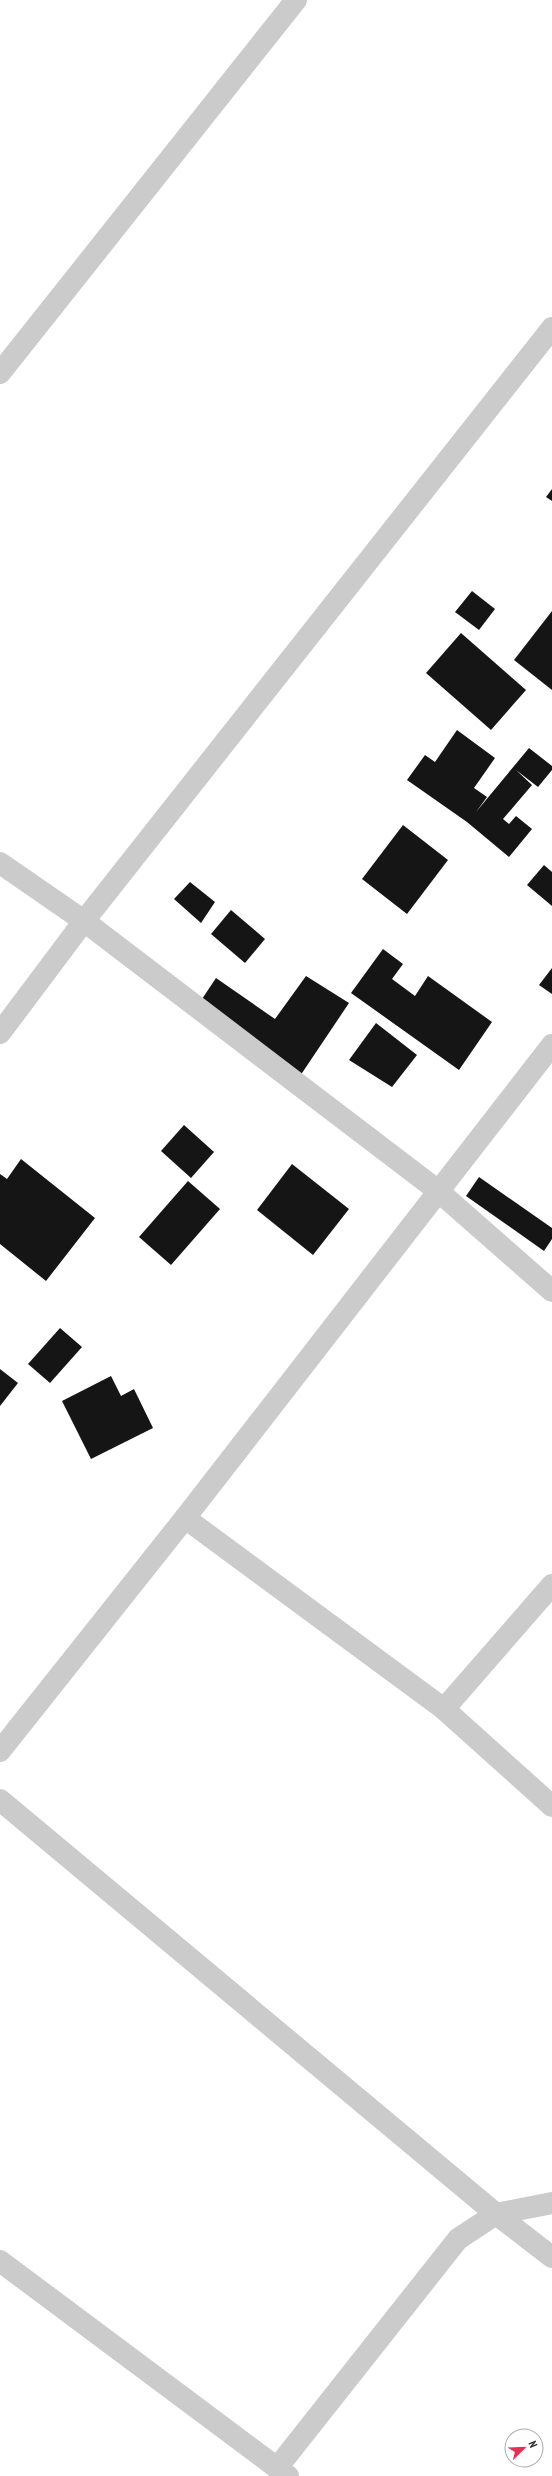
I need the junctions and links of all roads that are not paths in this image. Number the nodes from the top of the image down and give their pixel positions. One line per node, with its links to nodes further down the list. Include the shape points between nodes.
1 (296, 0): 3 (street)
2 (552, 328): 5 (street)
3 (0, 373)
4 (0, 863): 5 (street)
5 (84, 921): 6 (street); 8 (street)
6 (0, 1033)
7 (552, 1045): 8 (street)
8 (437, 1190): 9 (street); 10 (street)
9 (552, 1291)
10 (185, 1518): 12 (street); 13 (street)
11 (552, 1585): 12 (street)
12 (444, 1709): 15 (street)
13 (0, 1751)
14 (0, 1800): 17 (street)
15 (552, 1806)
16 (552, 2203): 17 (street)
17 (496, 2214): 18 (street); 20 (street, via 458,2238)
18 (552, 2257)
19 (0, 2261): 20 (street)
20 (283, 2472)

